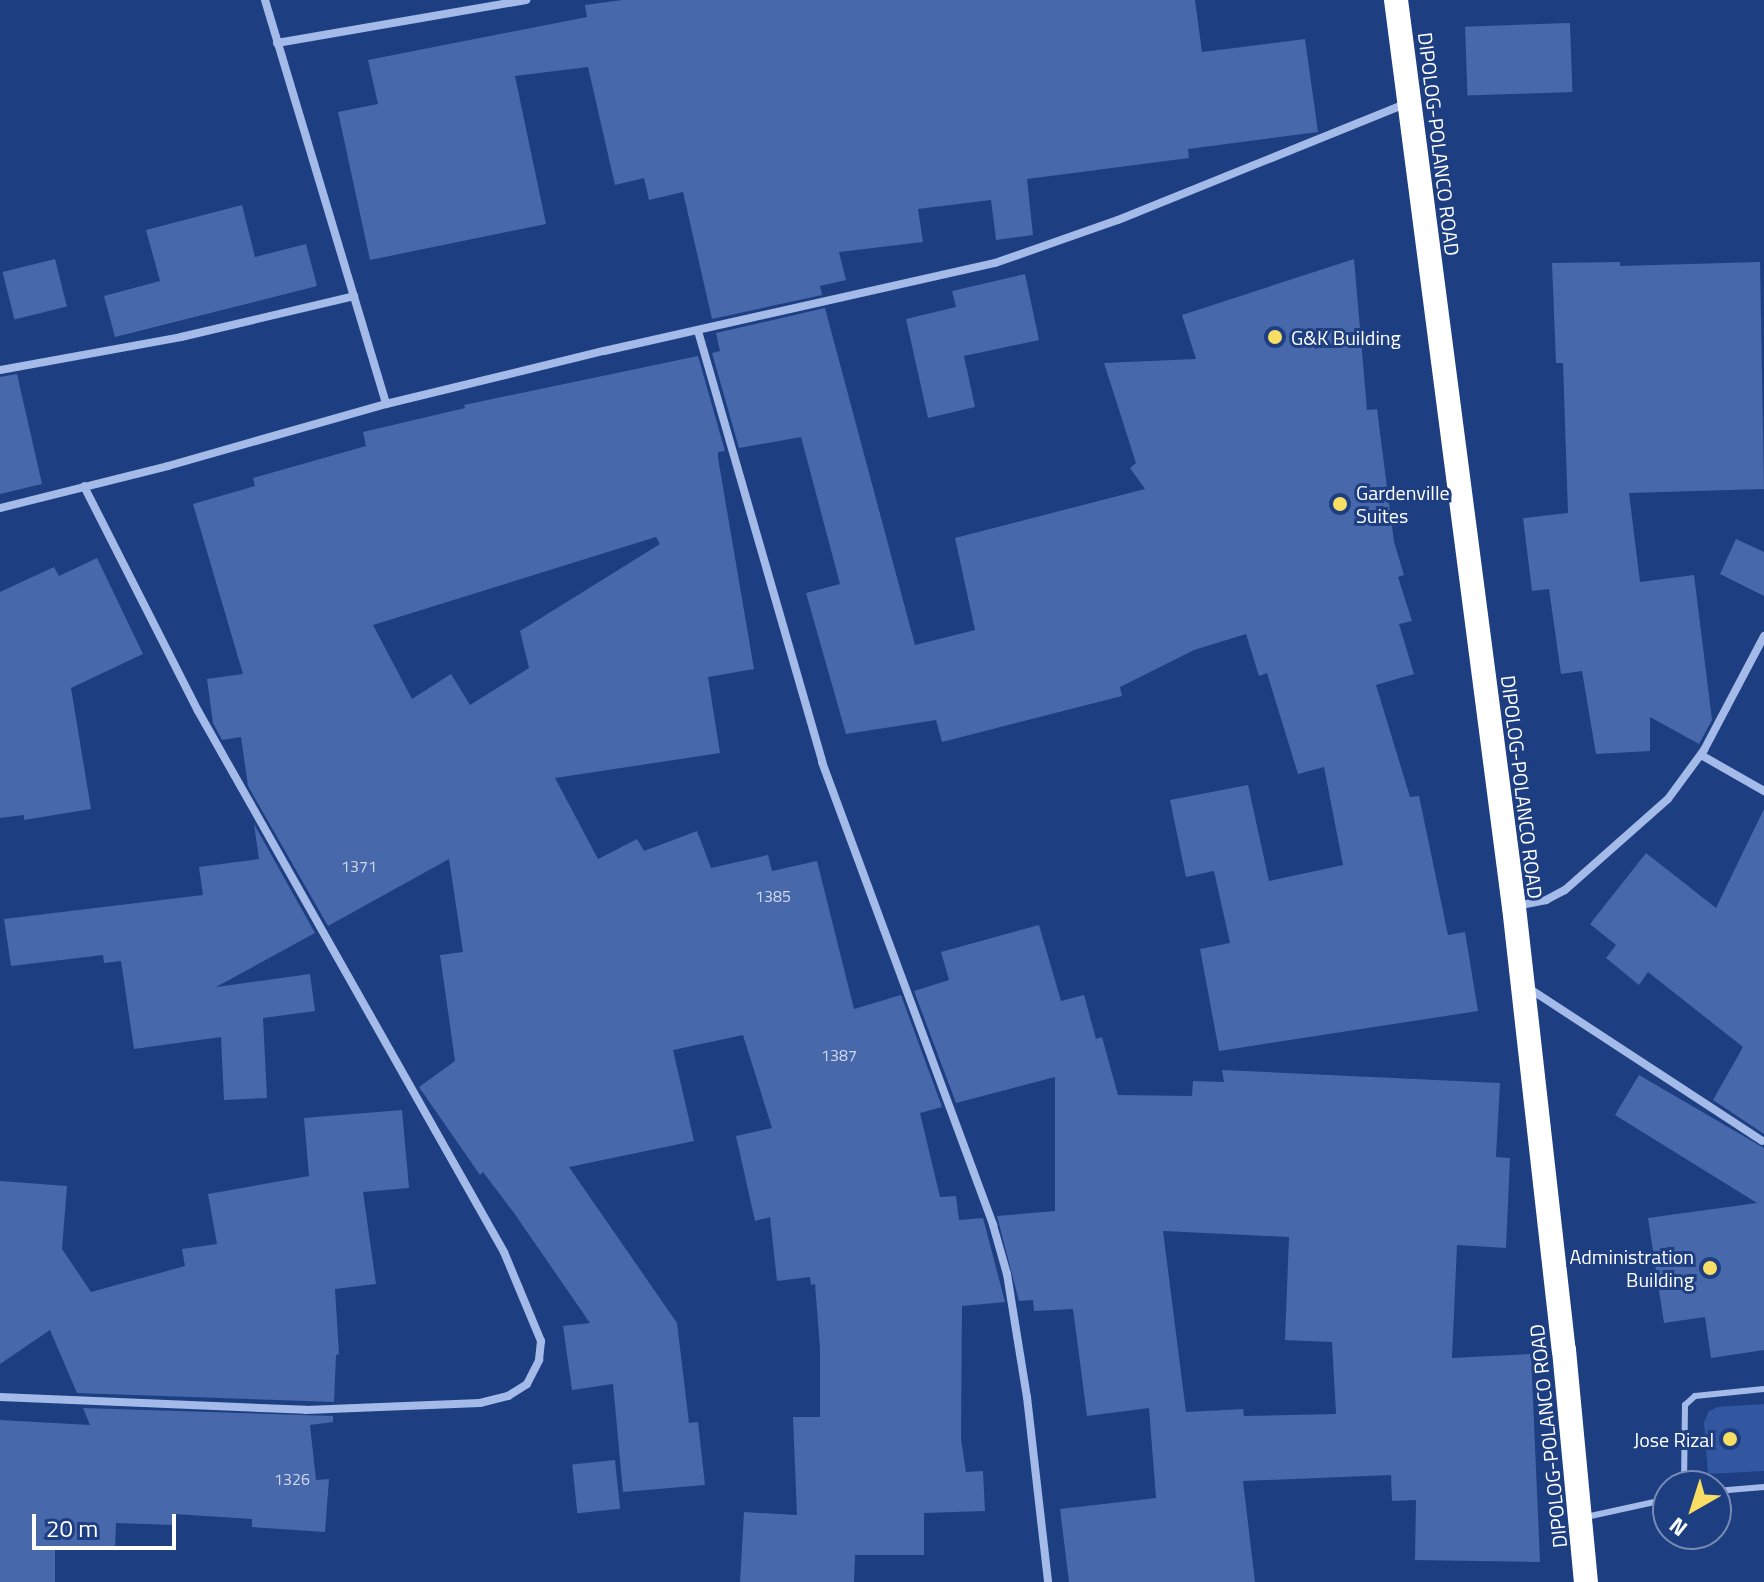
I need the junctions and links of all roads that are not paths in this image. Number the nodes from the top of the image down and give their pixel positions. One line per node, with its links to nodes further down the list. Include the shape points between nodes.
1 (265, 0): 4 (street)
2 (526, 0): 4 (street)
3 (1396, 0): 5 (highway, DIPOLOG-POLANCO ROAD)
4 (277, 43): 6 (street)
5 (1409, 103): 7 (street, via 1118,220 995,263); 15 (highway, DIPOLOG-POLANCO ROAD)
6 (354, 296): 8 (street, via 181,337); 9 (street)
7 (698, 331): 9 (street); 25 (street, via 822,762 1007,1274)
8 (0, 370)
9 (386, 404): 10 (street)
10 (84, 486): 11 (street); 19 (street, via 198,711 504,1252 541,1341 527,1384 508,1396 480,1403 306,1410)
11 (0, 508)
12 (1764, 636): 13 (street)
13 (1701, 755): 14 (street); 15 (street, via 1668,799 1565,890)
14 (1764, 791)
15 (1514, 907): 16 (highway, DIPOLOG-POLANCO ROAD)
16 (1522, 985): 17 (street); 24 (highway, DIPOLOG-POLANCO ROAD)
17 (1762, 1141)
18 (1764, 1389): 20 (lane, via 1695,1396 1685,1405)
19 (0, 1397)
20 (1684, 1470)
21 (1764, 1487): 22 (lane)
22 (1732, 1490)
23 (1652, 1502): 24 (lane)
24 (1581, 1518): 26 (highway, DIPOLOG-POLANCO ROAD)
25 (1048, 1582)
26 (1586, 1582)

